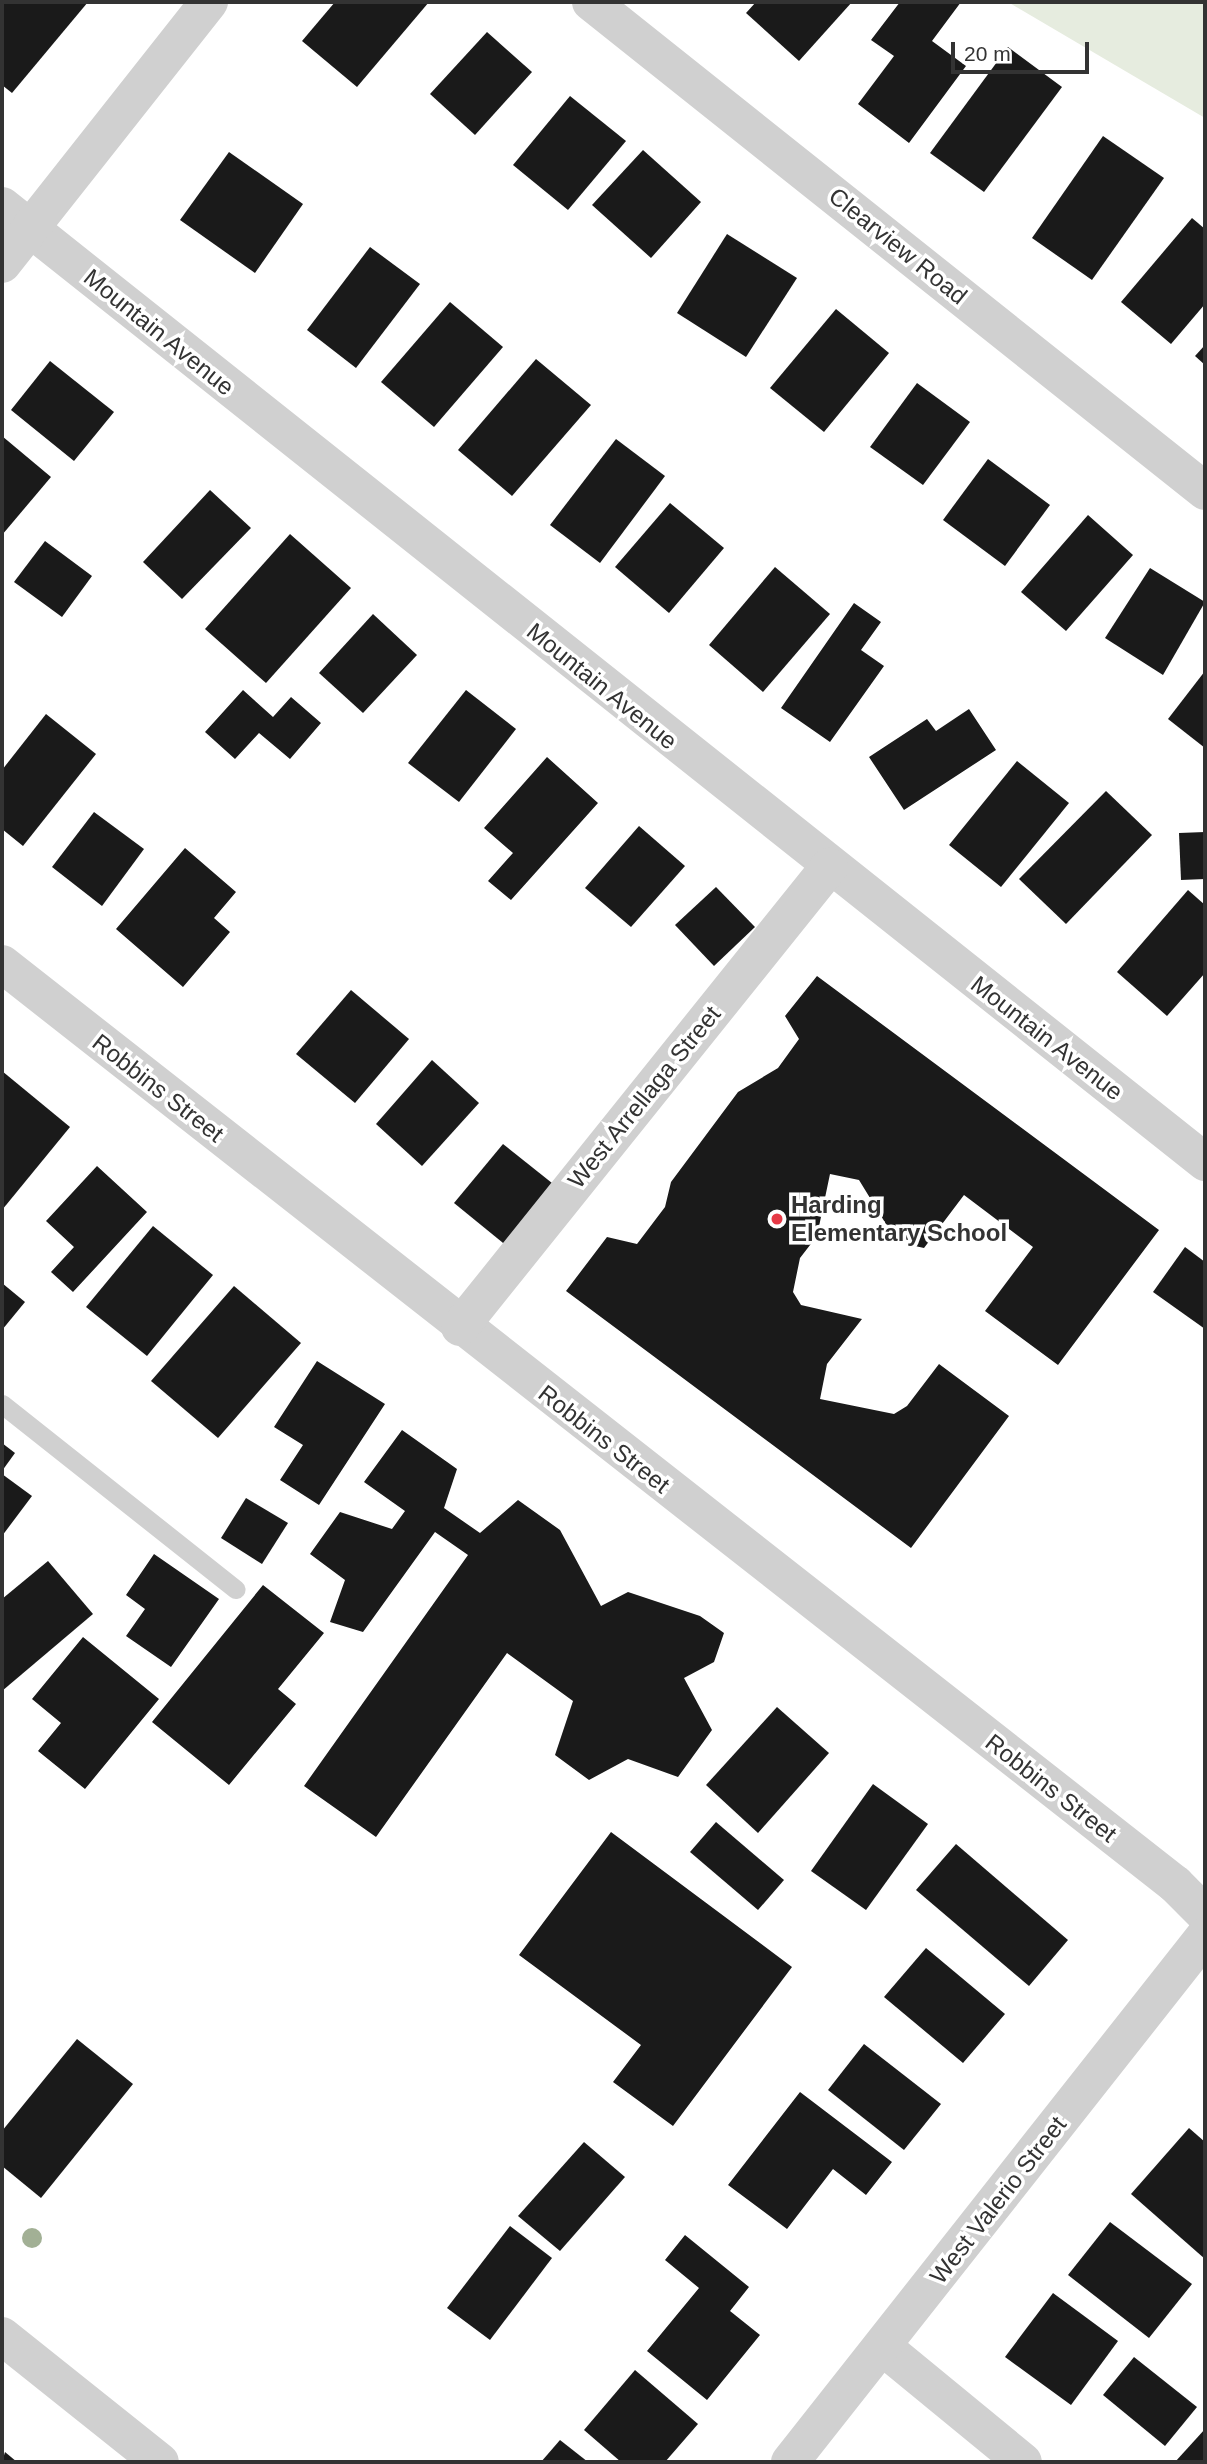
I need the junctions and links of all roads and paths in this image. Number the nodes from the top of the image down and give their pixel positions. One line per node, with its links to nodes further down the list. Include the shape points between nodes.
1 (209, 2): 3 (street)
2 (591, 2): 5 (street, Clearview Road)
3 (16, 217): 4 (street); 6 (street, Mountain Avenue)
4 (2, 264)
5 (1205, 491)
6 (829, 867): 8 (street, Mountain Avenue); 9 (street, West Arrellaga Street)
7 (2, 964): 9 (street, Robbins Street)
8 (1205, 1162)
9 (460, 1327): 12 (street, Robbins Street, via 1175,1884)
10 (2, 1404): 11 (lane)
11 (235, 1589)
12 (1205, 1914)
13 (1205, 1936): 15 (street, West Valerio Street)
14 (2, 2336): 16 (street)
15 (883, 2347): 17 (street, West Valerio Street); 18 (street)
16 (160, 2462)
17 (790, 2462)
18 (1023, 2462)

